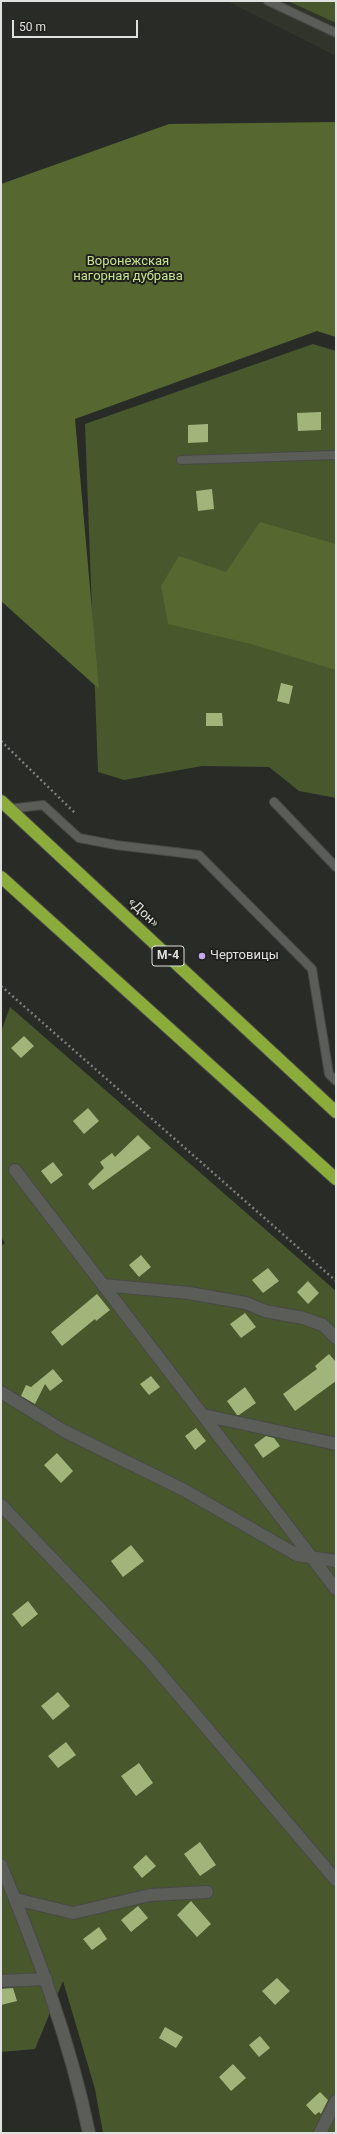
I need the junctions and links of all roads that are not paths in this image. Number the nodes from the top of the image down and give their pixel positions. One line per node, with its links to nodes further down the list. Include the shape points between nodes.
1 (268, 1): 2 (lane)
2 (336, 33)
3 (336, 455): 4 (lane)
4 (181, 460)
5 (274, 802): 7 (lane)
6 (5, 805): 9 (lane, via 43,805 79,838 199,855 312,969 328,1074); 10 (highway, «Дон» / М-4)
7 (336, 867)
8 (1, 877): 12 (highway)
9 (336, 1081)
10 (336, 1112)
11 (15, 1170): 13 (street)
12 (336, 1179)
13 (103, 1285): 14 (street, via 189,1293 246,1304 265,1312 303,1318 323,1325); 16 (street)
14 (336, 1338)
15 (1, 1392): 19 (street, via 64,1431 184,1490 297,1555)
16 (203, 1414): 17 (street); 19 (street)
17 (336, 1444)
18 (1, 1505): 23 (street, via 148,1659)
19 (313, 1558): 20 (street); 21 (street)
20 (336, 1561)
21 (336, 1589)
22 (1, 1865): 25 (street)
23 (336, 1880)
24 (207, 1892): 25 (street, via 150,1895 73,1913)
25 (15, 1899): 26 (street)
26 (46, 1978): 27 (street); 29 (street, via 82,2096)
27 (1, 1981)
28 (336, 2101): 30 (street)
29 (89, 2133)
30 (320, 2133)

